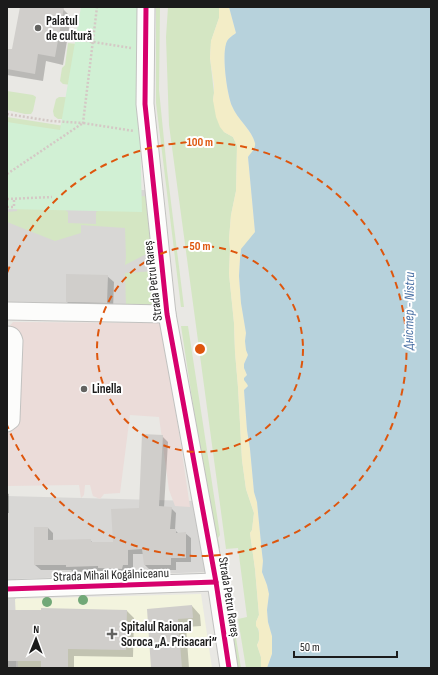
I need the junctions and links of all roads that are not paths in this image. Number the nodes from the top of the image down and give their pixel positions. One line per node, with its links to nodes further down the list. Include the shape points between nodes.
1 (146, 7): 3 (street, Strada Petru Rareș, via 145,104)
2 (7, 311): 3 (street)
3 (168, 314): 6 (street, Strada Petru Rareș)
4 (7, 335): 5 (street, via 13,337 14,341 11,420)
5 (7, 423)
6 (216, 582): 7 (street, Strada Mihail Kogălniceanu); 8 (street, Strada Petru Rareș)
7 (7, 589)
8 (229, 668)

